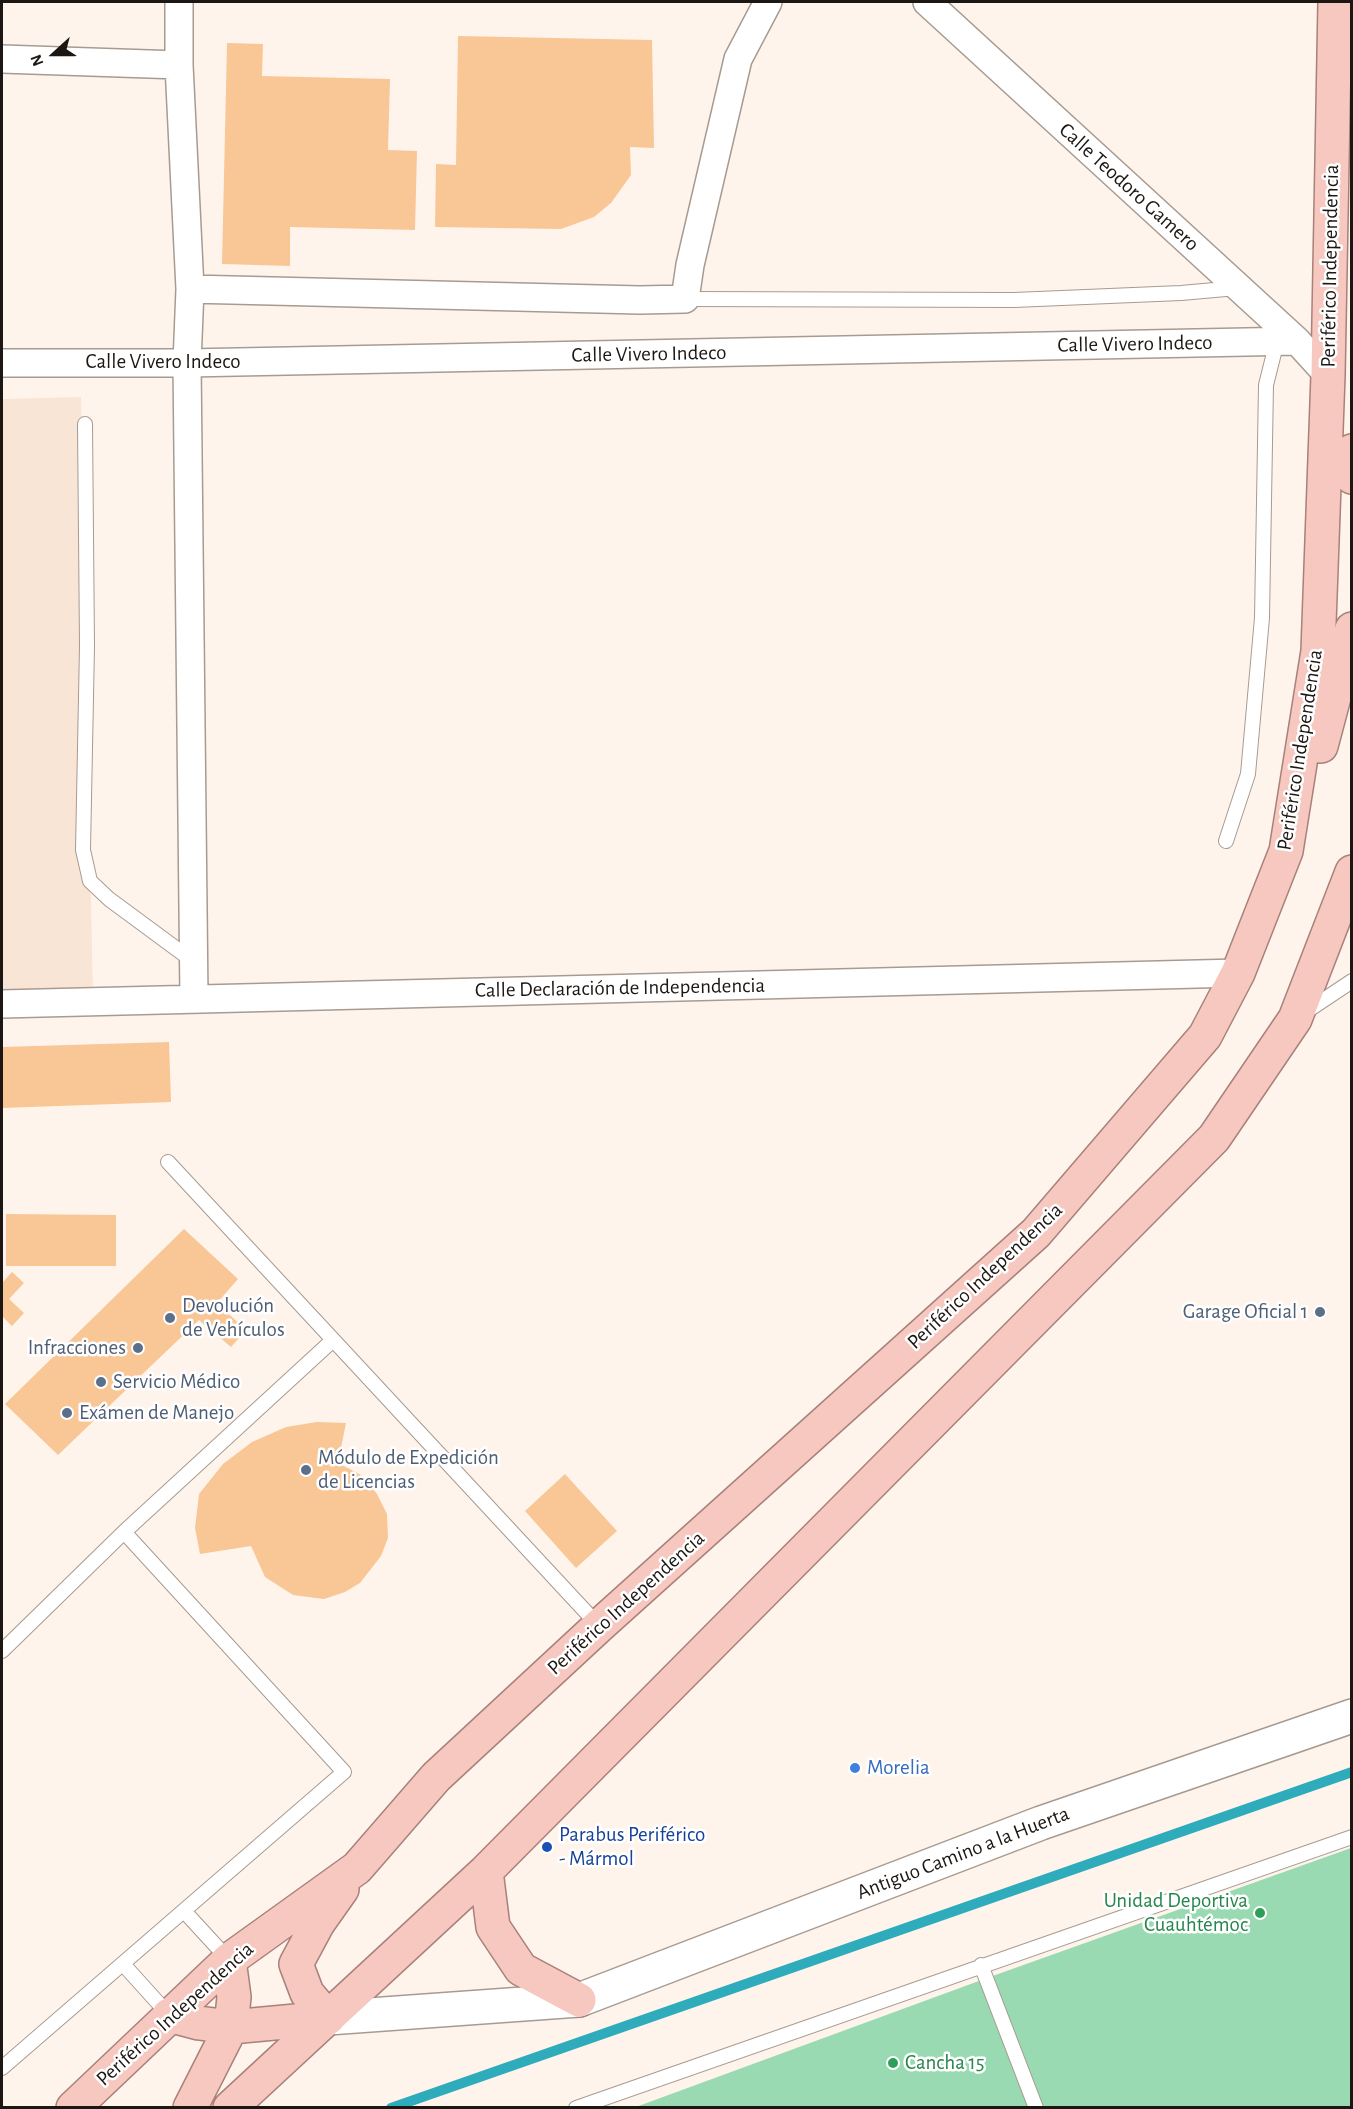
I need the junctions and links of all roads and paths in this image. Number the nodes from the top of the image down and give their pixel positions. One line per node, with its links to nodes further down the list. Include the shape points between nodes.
1 (179, 2): 6 (street)
2 (768, 2): 9 (street, via 738,59)
3 (927, 2): 7 (street, Calle Teodoro Gamero)
4 (1335, 2): 13 (highway, Periférico Independencia)
5 (2, 59): 6 (street)
6 (179, 64): 8 (street)
7 (1239, 288): 9 (lane, via 1014,300); 10 (street, Calle Teodoro Gamero)
8 (190, 289): 9 (street); 12 (street)
9 (685, 298)
10 (1287, 341): 12 (street, Calle Vivero Indeco); 13 (street, Calle Teodoro Gamero); 19 (lane, via 1266,385 1262,618 1248,774)
11 (2, 363): 12 (street, Calle Vivero Indeco)
12 (187, 363): 21 (street)
13 (1328, 375): 18 (highway, Periférico Independencia, via 1318,651)
14 (85, 424): 21 (lane, via 87,646 83,850 90,881)
15 (1352, 451): 16 (highway)
16 (1352, 477)
17 (1352, 629): 18 (highway, via 1324,737)
18 (1290, 830): 22 (highway, Periférico Independencia, via 1286,851)
19 (1226, 841)
20 (1352, 872): 26 (highway)
21 (193, 961): 24 (street)
22 (1238, 973): 24 (street, Calle Declaración de Independencia); 30 (highway, Periférico Independencia, via 1205,1036 1036,1233)
23 (1352, 981): 26 (lane)
24 (194, 999): 25 (street, Calle Declaración de Independencia)
25 (2, 1004)
26 (1294, 1019): 35 (highway, via 1214,1138)
27 (168, 1162): 28 (lane)
28 (333, 1340): 29 (lane); 30 (lane)
29 (124, 1532): 31 (lane); 36 (lane, via 344,1772)
30 (599, 1626): 34 (highway, Periférico Independencia, via 436,1777)
31 (2, 1651)
32 (1352, 1716): 40 (street, Antiguo Camino a la Huerta, via 1041,1822)
33 (1352, 1837): 39 (lane)
34 (357, 1868): 37 (highway, Periférico Independencia); 42 (highway, via 318,1923 297,1964 307,1993)
35 (486, 1871): 40 (highway, via 493,1927 521,1969); 42 (highway)
36 (184, 1911): 37 (lane); 38 (lane)
37 (230, 1960): 41 (highway, Periférico Independencia); 43 (highway, via 234,1997)
38 (123, 1964): 41 (lane); 44 (lane)
39 (981, 1965): 48 (lane); 49 (lane)
40 (579, 2000): 42 (street, Antiguo Camino a la Huerta)
41 (169, 2015): 43 (highway); 45 (highway, Periférico Independencia)
42 (328, 2018): 43 (highway); 47 (highway)
43 (231, 2027): 46 (highway)
44 (2, 2068)
45 (73, 2108)
46 (190, 2108)
47 (230, 2108)
48 (576, 2108)
49 (1036, 2108)

